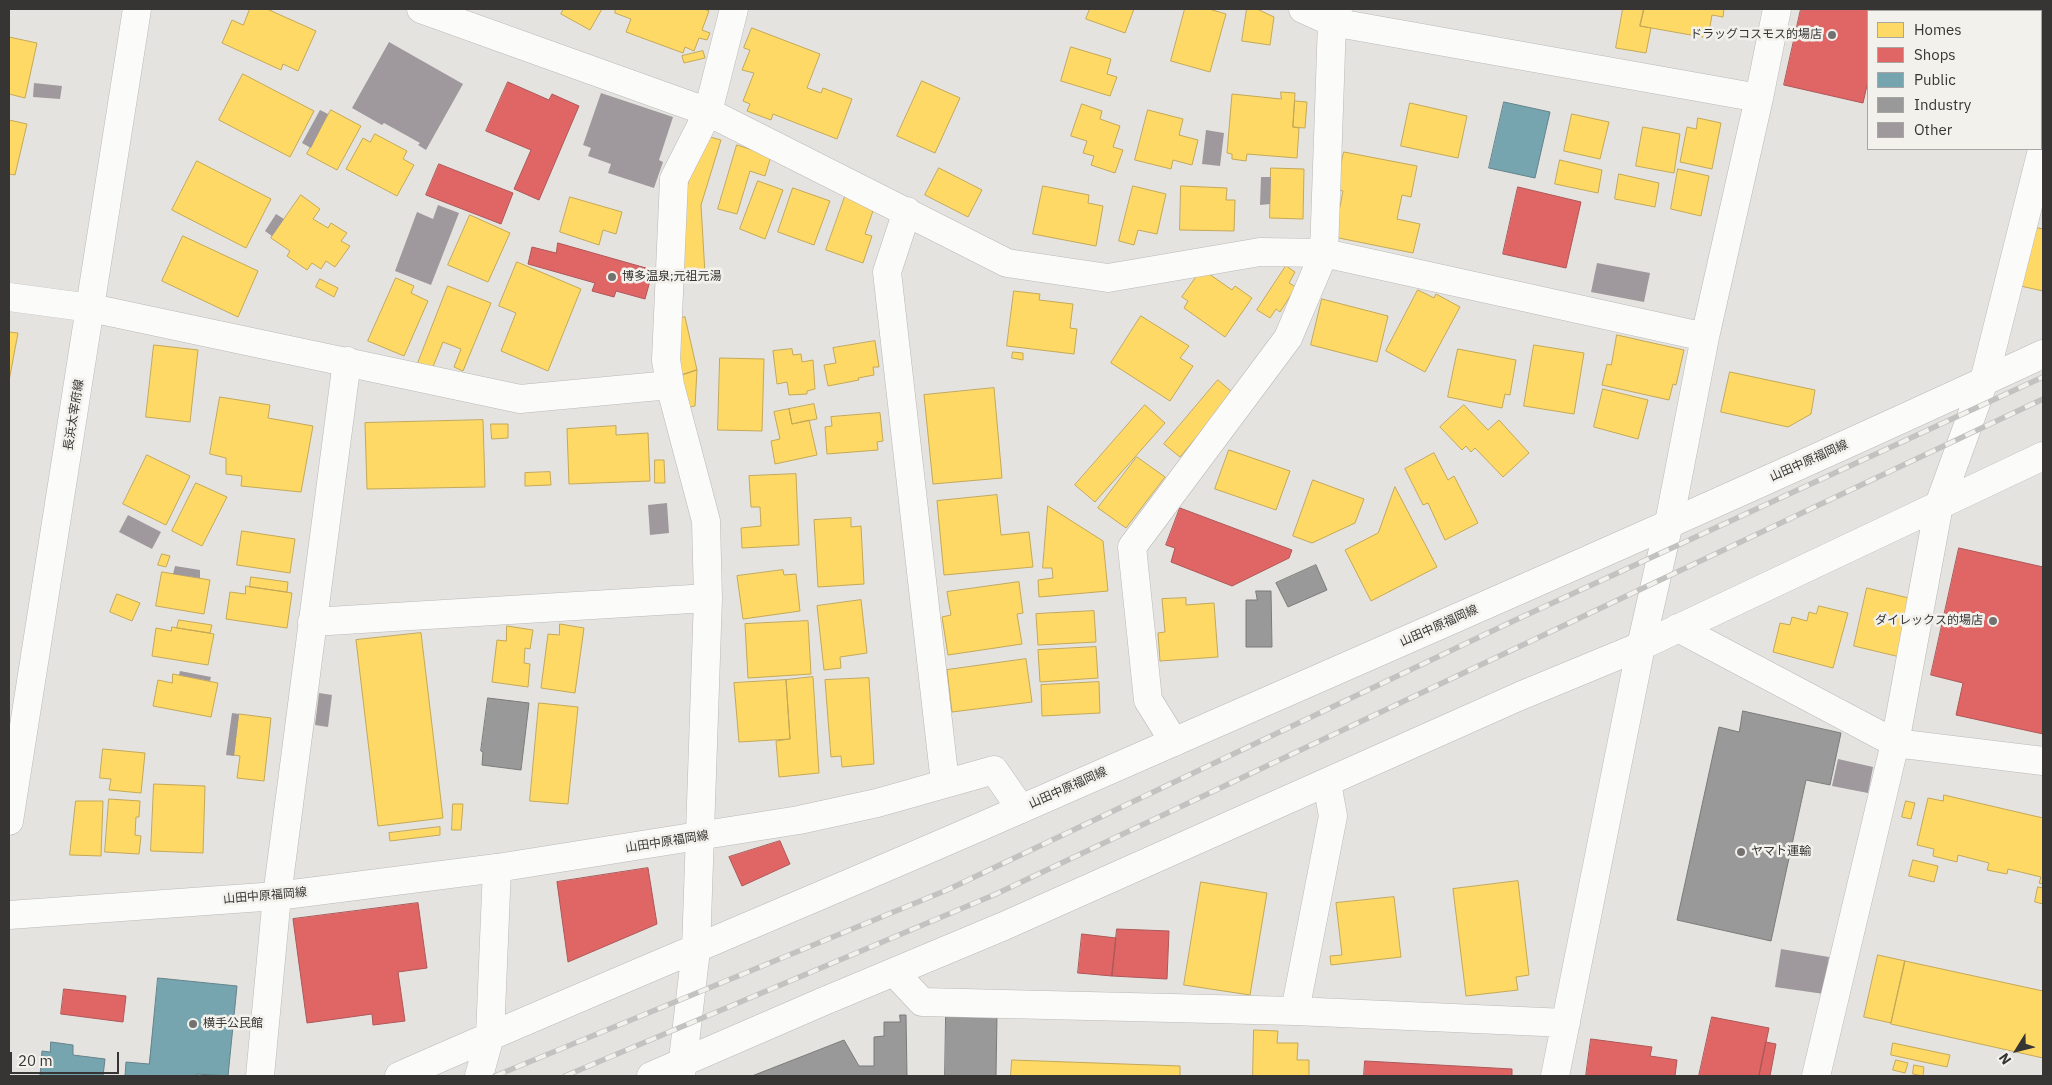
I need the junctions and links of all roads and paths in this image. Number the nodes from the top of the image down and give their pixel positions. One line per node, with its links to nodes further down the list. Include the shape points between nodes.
1 (137, 9): 13 (street, 長浜太宰府線)
2 (421, 9): 8 (street)
3 (734, 9): 8 (street)
4 (1303, 9): 6 (street)
5 (1776, 9): 7 (street)
6 (1335, 15): 7 (street); 11 (street)
7 (1759, 98): 14 (street)
8 (708, 112): 10 (street); 18 (street, via 674,179 666,360)
9 (2042, 150): 17 (street)
10 (907, 211): 11 (street, via 1007,263 1108,278 1260,252); 29 (street, via 887,272)
11 (1324, 253): 14 (street); 26 (street, via 1288,338 1132,547 1148,700)
12 (9, 297): 13 (street)
13 (91, 308): 16 (street); 32 (street, 長浜太宰府線)
14 (1705, 337): 21 (street)
15 (2043, 354): 17 (street, 山田中原福岡線)
16 (346, 361): 18 (street, via 520,399); 23 (street)
17 (1984, 381): 20 (street); 21 (street, 山田中原福岡線)
18 (670, 385): 22 (street, via 706,521)
19 (2043, 456): 20 (street)
20 (1940, 505): 24 (street); 27 (street)
21 (1670, 524): 25 (street); 26 (street, 山田中原福岡線)
22 (708, 598): 23 (street); 33 (street)
23 (312, 622): 35 (street)
24 (1678, 628): 25 (street); 27 (street)
25 (1641, 646): 30 (street, via 1520,696); 40 (street)
26 (1174, 742): 31 (street, 山田中原福岡線)
27 (1895, 743): 28 (street); 48 (street)
28 (2043, 761)
29 (945, 783): 31 (street, 山田中原福岡線, via 994,770); 33 (street, 山田中原福岡線, via 877,803)
30 (1327, 783): 38 (street); 39 (street, via 1334,816)
31 (1021, 810): 37 (street)
32 (9, 821)
33 (701, 837): 34 (street, 山田中原福岡線); 37 (street)
34 (497, 868): 35 (street, 山田中原福岡線); 41 (street)
35 (276, 896): 36 (street, 山田中原福岡線); 43 (street)
36 (9, 915)
37 (696, 950): 41 (street); 42 (street)
38 (894, 972): 39 (street, via 922,1002); 42 (street)
39 (1295, 1011): 40 (street)
40 (1566, 1023): 47 (street)
41 (490, 1036): 44 (street); 45 (street)
42 (681, 1070): 46 (street)
43 (260, 1076)
44 (400, 1076)
45 (479, 1076)
46 (651, 1076)
47 (1555, 1076)
48 (1816, 1076)

